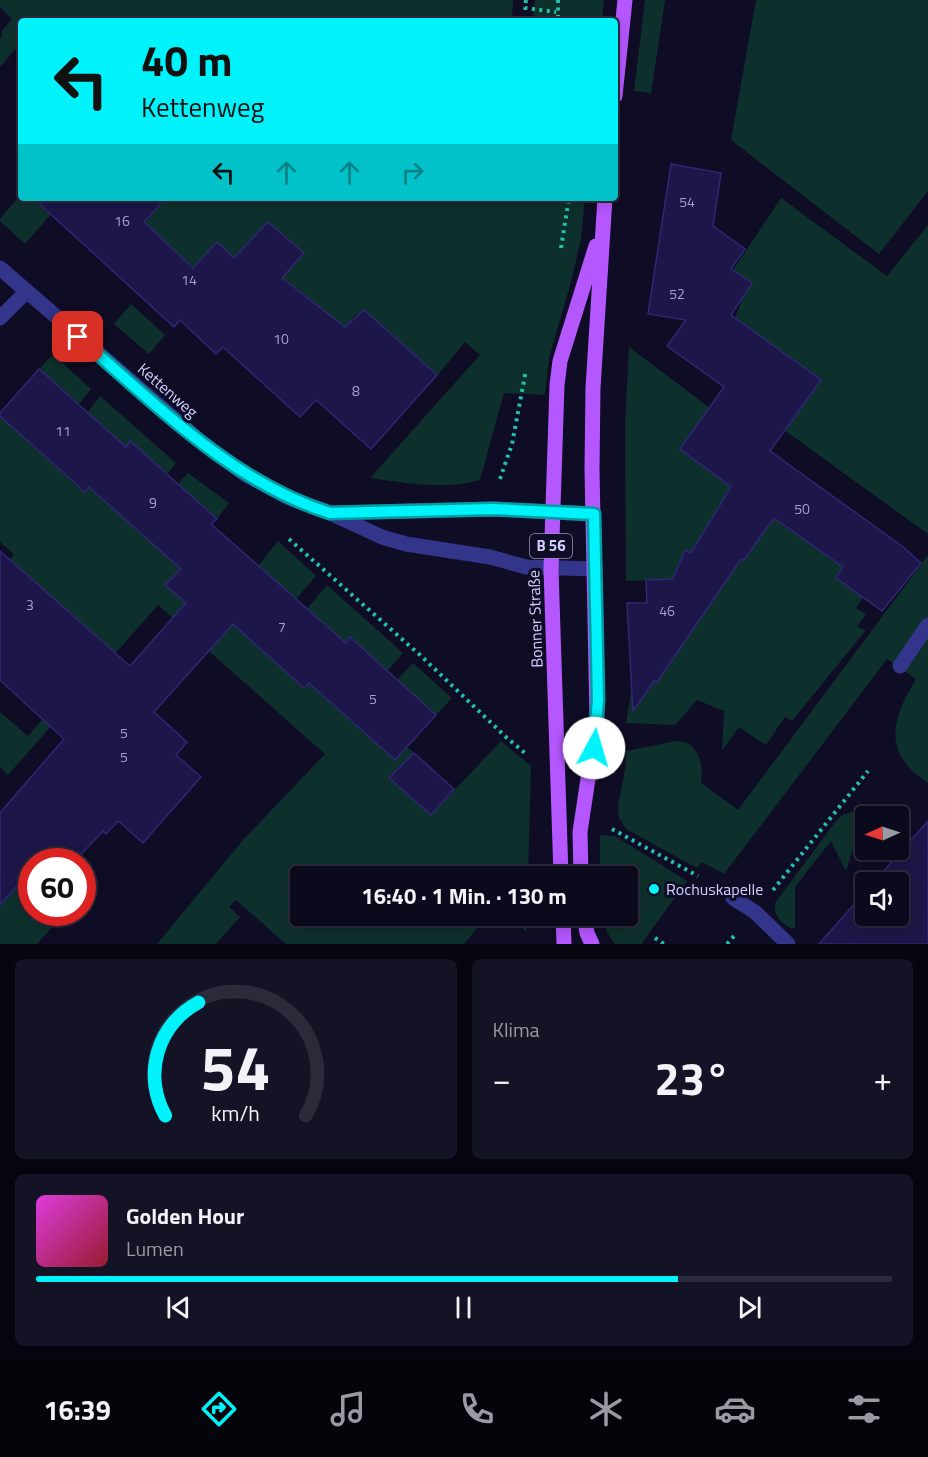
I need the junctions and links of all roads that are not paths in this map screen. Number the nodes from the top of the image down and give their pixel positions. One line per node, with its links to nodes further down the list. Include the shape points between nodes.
1 (625, 0): 2 (main road)
2 (618, 67)
3 (605, 201): 4 (main road, Bonner Straße / B 56)
4 (603, 223): 9 (main road, Bonner Straße / B 56, via 560,361); 10 (main road, Bonner Straße / B 56, via 593,388)
5 (0, 268): 6 (street, Kettenweg)
6 (26, 292): 7 (street); 8 (street, Kettenweg, via 200,441 246,475 289,498)
7 (0, 318)
8 (330, 513): 9 (street, Kettenweg, via 493,509); 11 (street, Kettenweg, via 406,544)
9 (551, 513): 10 (street, Kettenweg); 11 (main road, Bonner Straße / B 56)
10 (594, 514): 12 (main road, Bonner Straße / B 56)
11 (550, 568): 12 (street, Kettenweg); 15 (main road, Bonner Straße / B 56)
12 (595, 569): 16 (main road, Bonner Straße / B 56, via 597,719 580,832)
13 (928, 625): 14 (street)
14 (900, 666)
15 (561, 866)
16 (580, 866)
17 (734, 898): 22 (street)
18 (563, 926): 20 (main road)
19 (586, 926): 21 (main road)
20 (564, 944)
21 (592, 944)
22 (788, 944)

